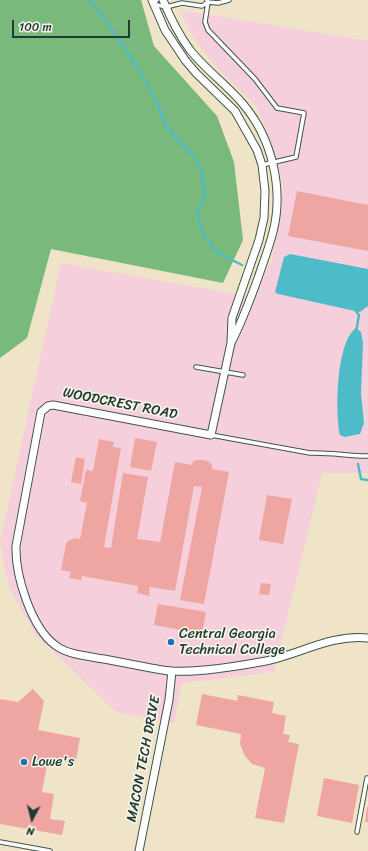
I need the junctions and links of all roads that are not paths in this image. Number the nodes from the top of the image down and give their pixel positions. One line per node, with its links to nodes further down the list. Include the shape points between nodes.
1 (229, 0): 3 (lane, via 218,3)
2 (154, 1): 4 (lane); 6 (street, via 165,30 185,60 235,111 257,150)
3 (207, 1): 4 (lane, via 202,6); 5 (lane, via 205,22 208,30 256,79 277,108 304,113 296,157)
4 (164, 3): 5 (street, via 191,51 250,112)
5 (273, 162): 6 (lane); 7 (street, via 277,188 273,232 242,321)
6 (262, 165): 7 (street, via 265,191 264,218 232,318)
7 (231, 343): 9 (street)
8 (196, 366): 9 (lane)
9 (225, 372): 10 (lane); 11 (street)
10 (243, 375)
11 (211, 435): 12 (lane, via 310,453); 14 (street, WOODCREST ROAD, via 48,406 40,412 38,418 17,536 16,557 19,577 34,617 48,639 60,648 75,654)
12 (368, 456)
13 (368, 638): 14 (street, WOODCREST ROAD, via 336,639 265,661 211,669)
14 (172, 671): 19 (street, MACON TECH DRIVE, via 169,700)
15 (367, 778): 16 (lane)
16 (357, 832)
17 (0, 842): 18 (lane)
18 (50, 851)
19 (139, 851)

